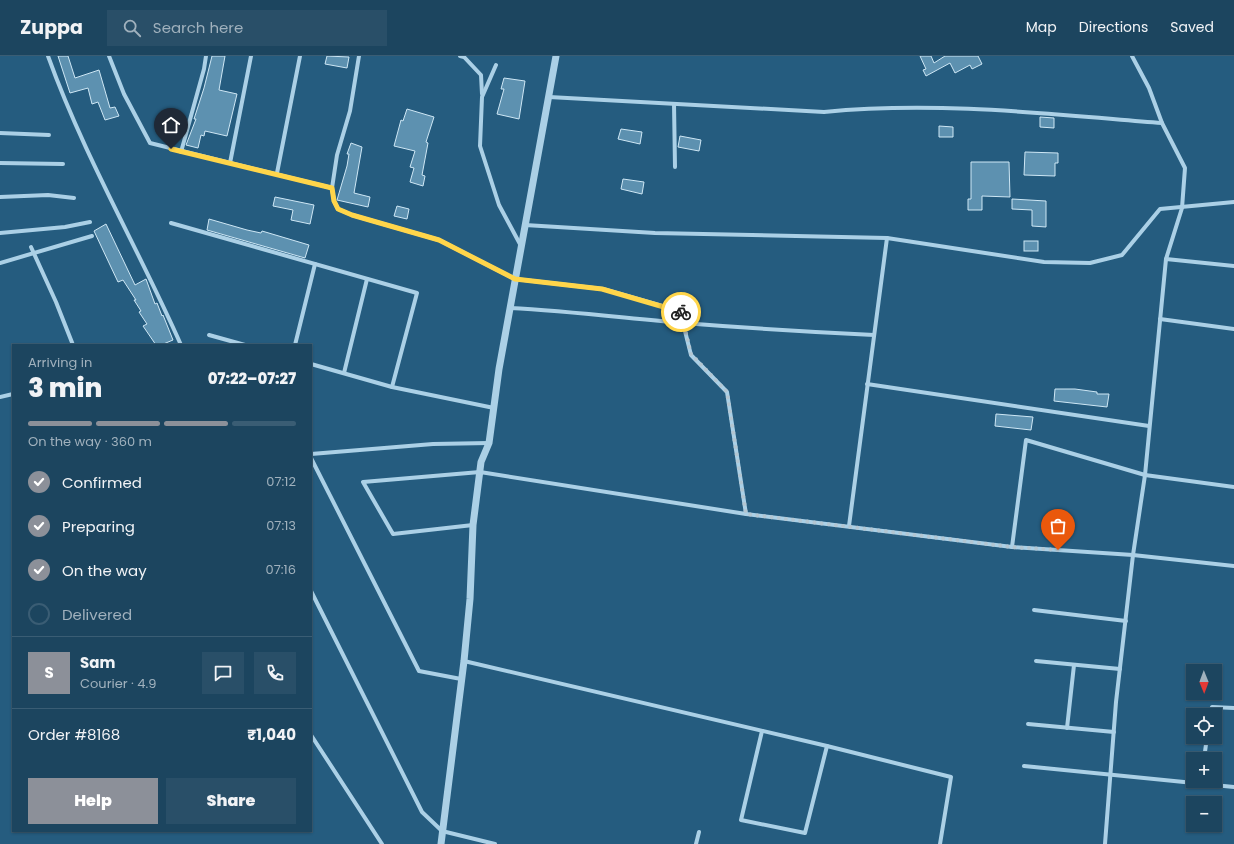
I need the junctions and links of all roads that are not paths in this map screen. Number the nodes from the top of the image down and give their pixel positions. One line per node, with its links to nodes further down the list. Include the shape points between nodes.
1 (48, 56): 50 (street, via 80,135)
2 (110, 56): 17 (street, via 124,94 150,143)
3 (206, 56): 17 (street)
4 (251, 56): 19 (street)
5 (300, 56): 22 (street)
6 (359, 56): 23 (street, via 350,111 337,155)
7 (460, 56): 11 (street, via 481,75)
8 (556, 56): 12 (street)
9 (1132, 56): 14 (street, via 1150,88)
10 (496, 65): 11 (street)
11 (482, 97): 34 (street, via 480,146 499,205)
12 (549, 97): 13 (street); 30 (street)
13 (674, 104): 14 (street, via 824,112 866,108 964,108); 21 (street)
14 (1162, 123): 27 (street, via 1185,168)
15 (0, 133): 16 (street)
16 (49, 134)
17 (181, 152): 19 (street)
18 (0, 163): 20 (street)
19 (230, 163): 22 (street)
20 (63, 164)
21 (675, 167)
22 (278, 173): 23 (street)
23 (332, 188): 42 (street, via 338,209 439,240)
24 (0, 197): 25 (street, via 48,195)
25 (74, 198)
26 (1234, 202): 27 (street)
27 (1182, 208): 33 (street, via 1160,209 1122,255 1090,263 1044,262); 37 (street)
28 (90, 222): 31 (street, via 65,227)
29 (171, 223): 39 (street)
30 (525, 224): 33 (street, via 663,233); 34 (street)
31 (0, 232)
32 (92, 236): 36 (street)
33 (887, 238): 48 (street)
34 (521, 246): 42 (street)
35 (31, 247): 36 (street)
36 (34, 253): 38 (street); 49 (street)
37 (1166, 259): 40 (street); 44 (street)
38 (0, 263)
39 (316, 264): 41 (street); 52 (street)
40 (1234, 266)
41 (368, 278): 54 (street); 56 (street, via 417,293)
42 (515, 279): 43 (street); 45 (street, via 602,289 680,311)
43 (510, 308): 45 (street); 59 (street)
44 (1160, 319): 46 (street); 60 (street)
45 (683, 323): 48 (street); 67 (street, via 691,354 727,392)
46 (1234, 329)
47 (209, 335): 51 (street)
48 (874, 335): 55 (street)
49 (73, 344)
50 (182, 344)
51 (241, 344)
52 (296, 344)
53 (312, 364): 54 (street)
54 (344, 373): 56 (street)
55 (867, 384): 60 (street); 69 (street)
56 (392, 387): 59 (street)
57 (12, 394): 58 (street)
58 (0, 397)
59 (495, 408): 61 (street)
60 (1149, 426): 65 (street)
61 (489, 443): 62 (street, via 434,444); 64 (street, via 481,462)
62 (312, 454)
63 (312, 460): 80 (street, via 419,671)
64 (480, 472): 67 (street); 68 (street); 68 (street, via 363,482 393,534)
65 (1145, 476): 66 (street); 70 (street, via 1026,440); 71 (street)
66 (1234, 487)
67 (746, 514): 69 (street)
68 (473, 525): 76 (street)
69 (849, 526): 70 (street)
70 (1012, 547): 71 (street)
71 (1133, 555): 72 (street); 75 (street)
72 (1234, 566)
73 (312, 593): 94 (street, via 422,812)
74 (1034, 610): 75 (street)
75 (1126, 622): 79 (street)
76 (464, 661): 80 (street); 85 (street)
77 (1036, 661): 78 (street)
78 (1074, 665): 79 (street); 84 (street)
79 (1120, 670): 86 (street)
80 (461, 679): 94 (street)
81 (1212, 708): 82 (street)
82 (1234, 708)
83 (1028, 724): 84 (street)
84 (1067, 728): 86 (street)
85 (762, 731): 88 (street); 88 (street, via 741,820 805,833)
86 (1114, 732): 90 (street)
87 (312, 737): 96 (street)
88 (828, 746): 100 (street, via 951,777)
89 (1024, 766): 90 (street)
90 (1110, 774): 91 (street); 101 (street)
91 (1186, 781)
92 (1222, 785): 93 (street)
93 (1234, 787)
94 (442, 831): 97 (street); 98 (street)
95 (699, 832): 99 (street)
96 (382, 844)
97 (441, 844)
98 (495, 844)
99 (696, 844)
100 (940, 844)
101 (1105, 844)

